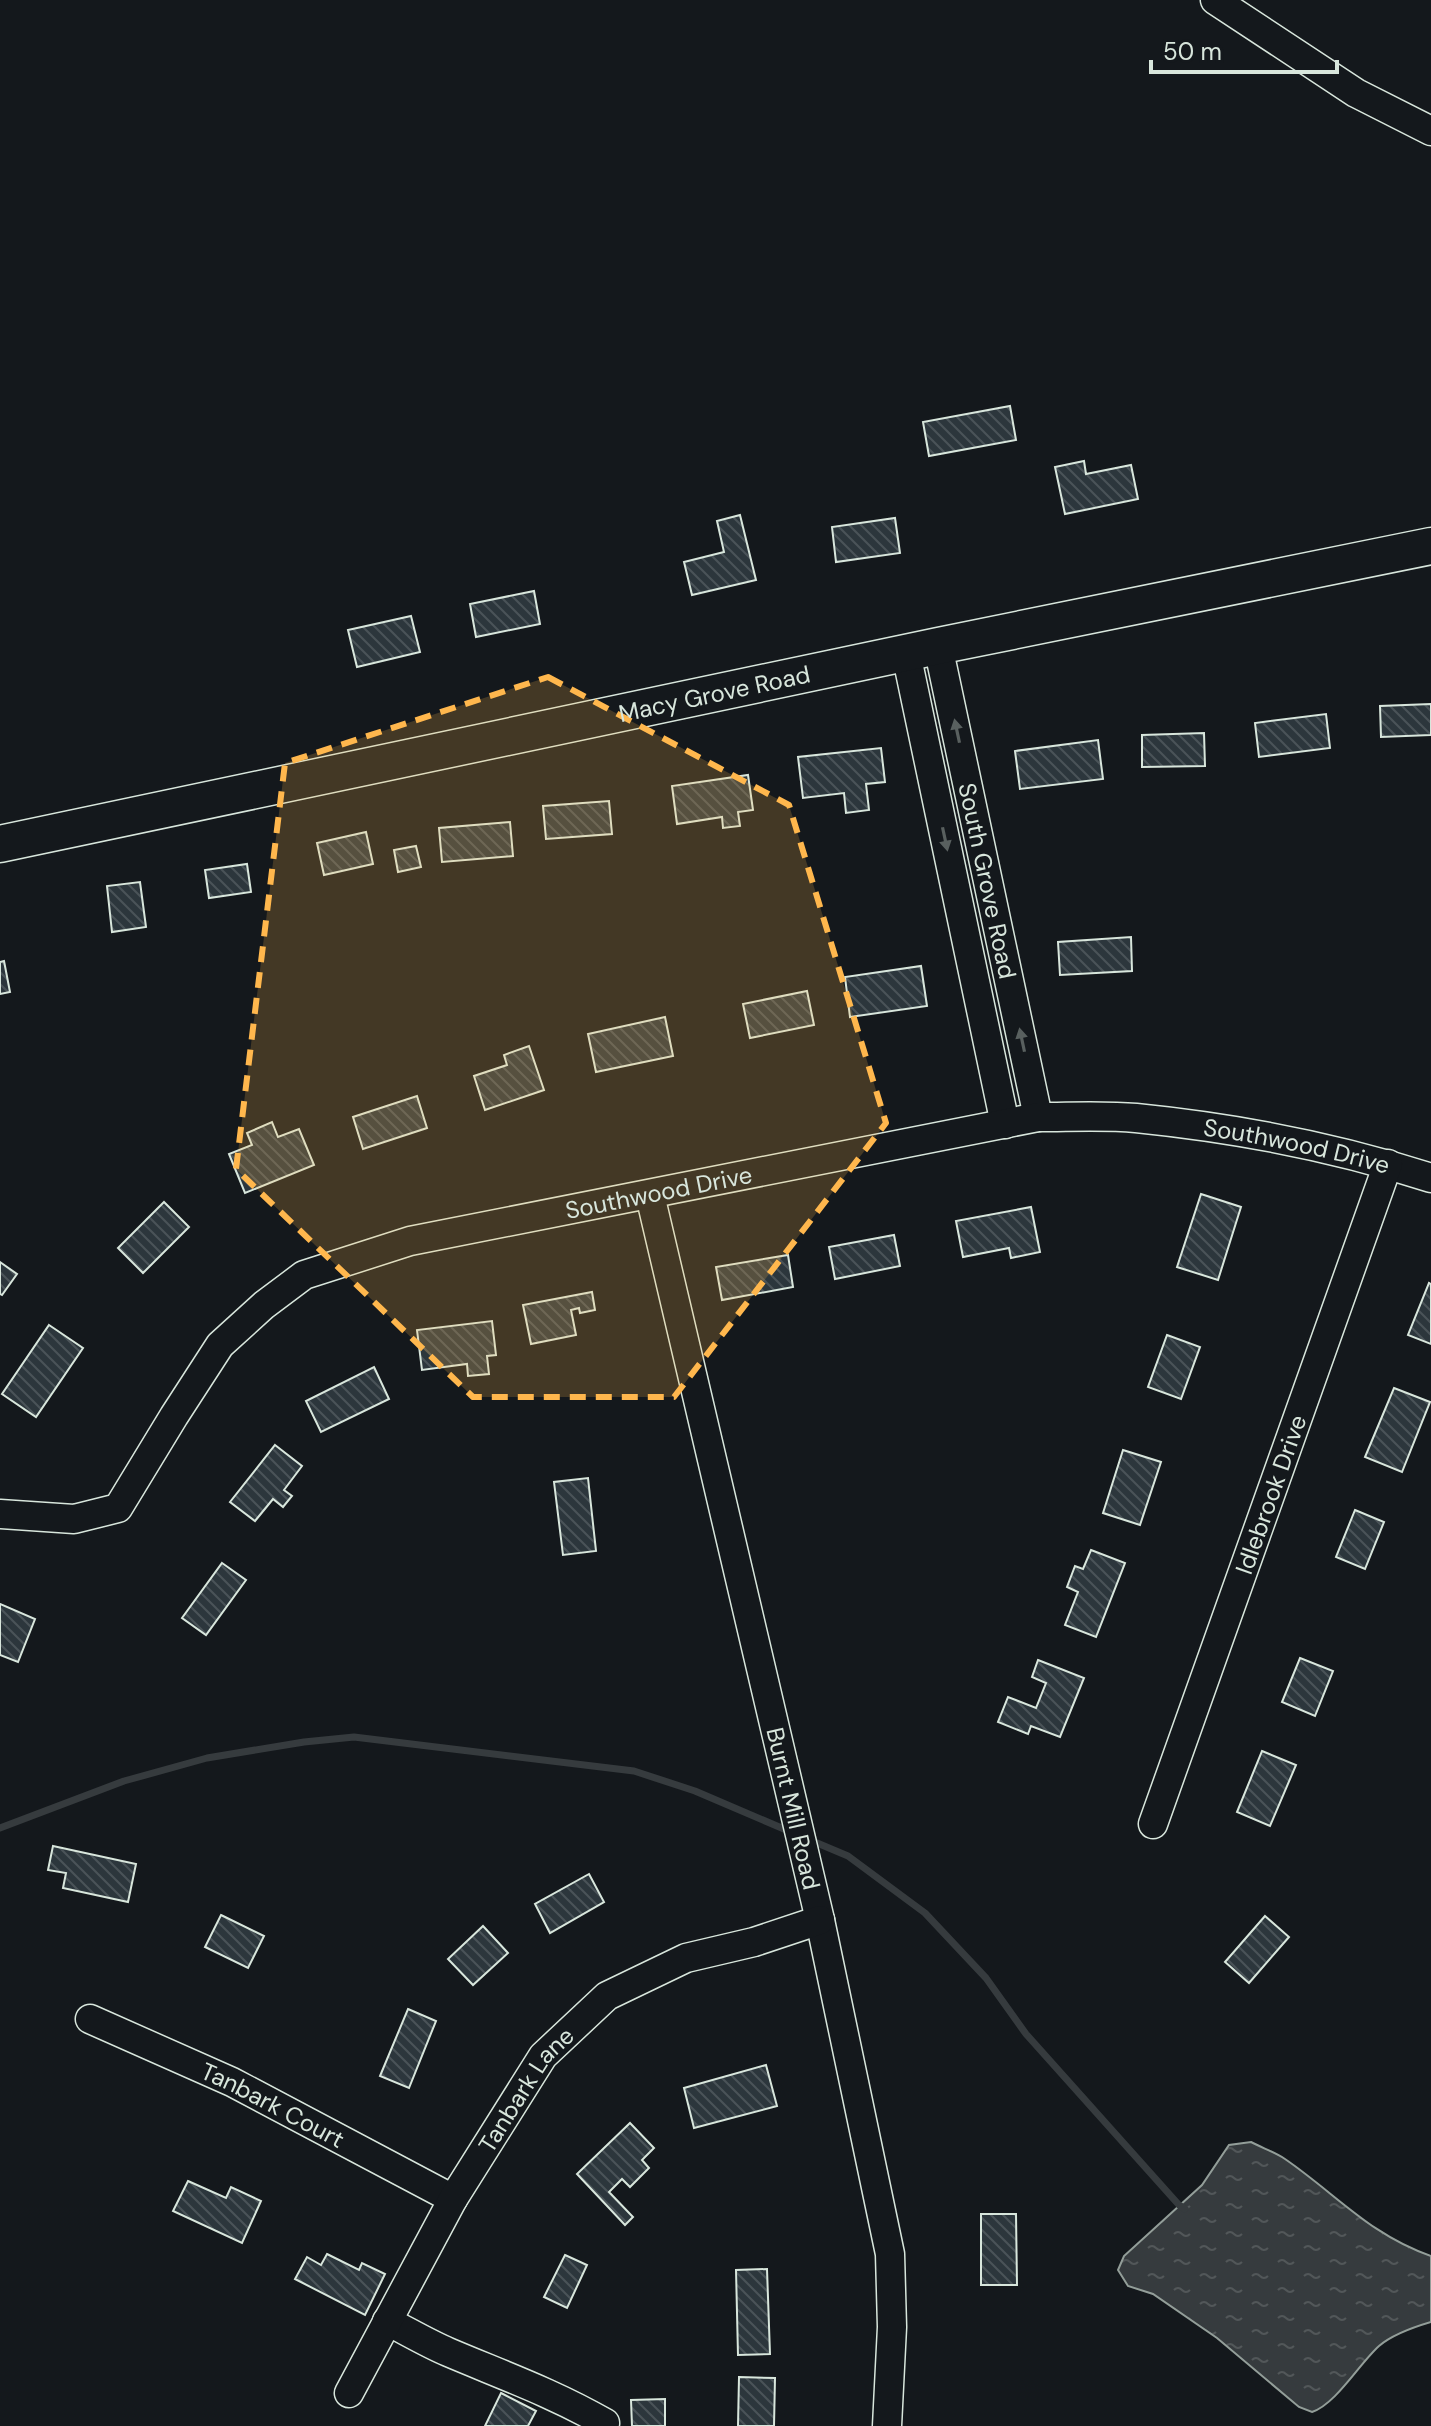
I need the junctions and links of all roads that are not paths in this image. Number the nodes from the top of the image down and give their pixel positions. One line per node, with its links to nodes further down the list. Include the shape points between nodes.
1 (1215, 0): 2 (street, via 1356,93)
2 (1431, 131)
3 (1431, 546): 4 (main road, Macy Grove Road)
4 (922, 649): 5 (main road, Macy Grove Road); 6 (street, South Grove Road, one-way to 4); 7 (street, South Grove Road, one-way to 7)
5 (0, 844)
6 (1038, 1117): 7 (street, Southwood Drive); 8 (street, Southwood Drive, via 1133,1118 1237,1131)
7 (1005, 1124): 10 (street, Southwood Drive)
8 (1388, 1164): 9 (street, Southwood Drive); 12 (street, Idlebrook Drive)
9 (1431, 1178)
10 (650, 1195): 11 (street, Southwood Drive, via 410,1241 304,1275 220,1345 118,1508 74,1519); 13 (street, Burnt Mill Road)
11 (0, 1514)
12 (1153, 1824)
13 (820, 1920): 15 (street, Tanbark Lane, via 686,1958 607,1996 543,2056); 19 (street, Burnt Mill Road, via 890,2254)
14 (90, 2019): 15 (street, Tanbark Court, via 232,2082)
15 (453, 2199): 16 (street, Tanbark Lane)
16 (387, 2321): 17 (street, Tanbark Lane); 18 (street)
17 (349, 2393)
18 (605, 2423)
19 (887, 2426)

